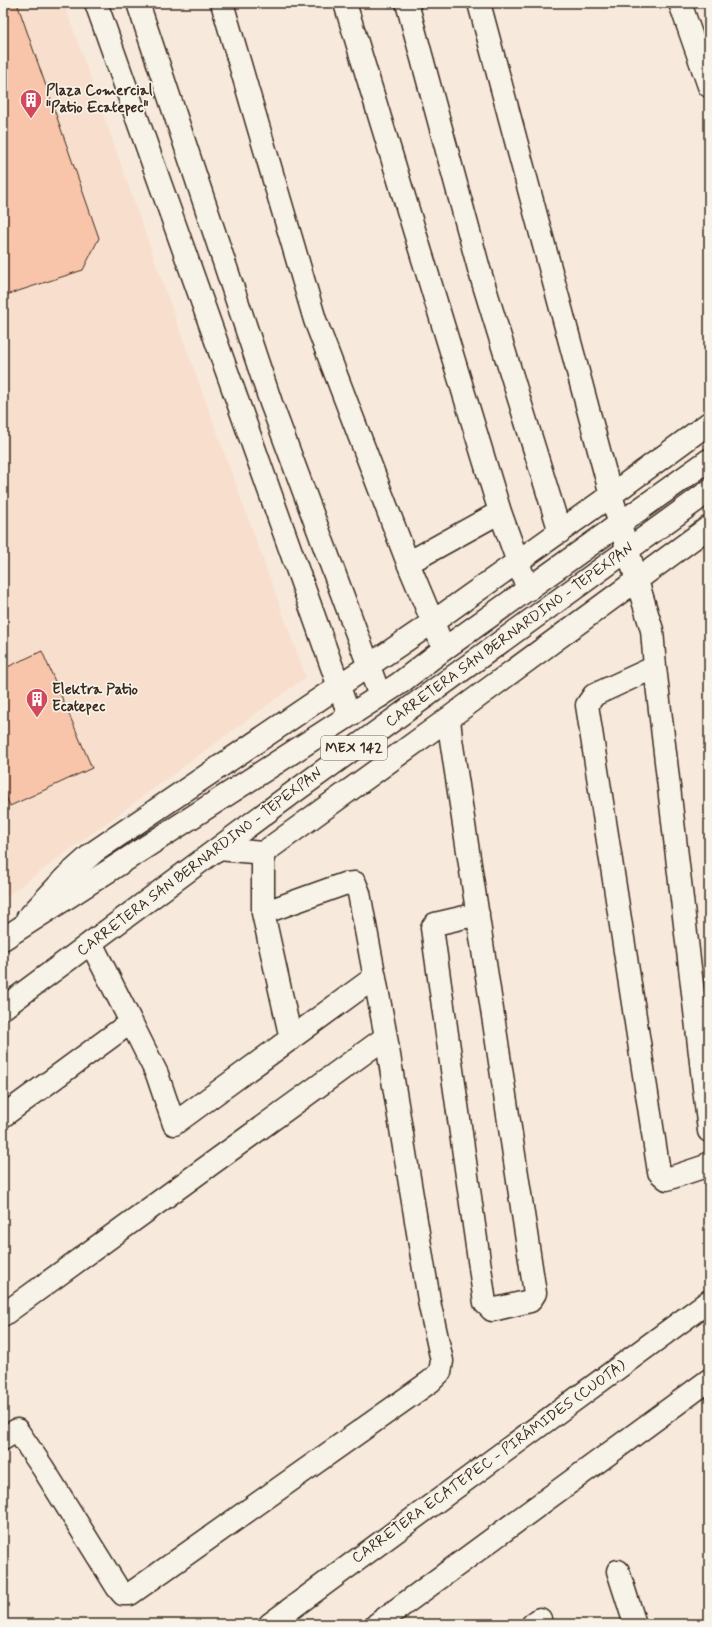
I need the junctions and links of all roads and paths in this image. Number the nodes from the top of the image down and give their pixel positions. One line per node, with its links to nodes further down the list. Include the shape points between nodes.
1 (96, 3): 26 (main road)
2 (138, 3): 24 (main road, via 271,404)
3 (222, 3): 19 (main road, via 315,320)
4 (345, 3): 13 (main road)
5 (407, 3): 16 (main road, via 479,269)
6 (479, 3): 12 (main road)
7 (680, 3): 8 (main road)
8 (709, 86)
9 (709, 423): 12 (main road)
10 (709, 460): 14 (main road, CARRETERA SAN BERNARDINO - TEPEXPAN / MEX 142)
11 (709, 491): 17 (main road, CARRETERA SAN BERNARDINO - TEPEXPAN / MEX 142)
12 (611, 495): 14 (main road); 16 (main road)
13 (500, 512): 18 (main road); 19 (main road)
14 (620, 524): 17 (main road); 21 (main road, CARRETERA SAN BERNARDINO - TEPEXPAN / MEX 142)
15 (709, 527): 20 (main road)
16 (560, 532): 18 (main road)
17 (628, 550): 20 (main road); 30 (main road, CARRETERA SAN BERNARDINO - TEPEXPAN / MEX 142)
18 (518, 561): 21 (main road); 22 (main road)
19 (408, 563): 22 (main road)
20 (637, 581): 25 (main road, via 652,630); 29 (main road)
21 (528, 590): 23 (main road, CARRETERA SAN BERNARDINO - TEPEXPAN / MEX 142)
22 (433, 622): 23 (main road); 24 (main road)
23 (444, 649): 27 (main road, CARRETERA SAN BERNARDINO - TEPEXPAN / MEX 142)
24 (369, 664): 26 (main road); 27 (main road)
25 (655, 667): 42 (main road); 43 (main road, via 594,695 587,705 659,1172 667,1179)
26 (339, 685): 28 (main road); 34 (main road, via 94,852)
27 (380, 696): 28 (main road, CARRETERA SAN BERNARDINO - TEPEXPAN / MEX 142)
28 (349, 715): 34 (main road, CARRETERA SAN BERNARDINO - TEPEXPAN / MEX 142)
29 (449, 718): 31 (main road); 33 (main road)
30 (218, 849): 31 (main road); 35 (main road, CARRETERA SAN BERNARDINO - TEPEXPAN / MEX 142)
31 (263, 853): 32 (main road)
32 (263, 913): 36 (main road, via 344,884 354,883 360,893); 40 (main road)
33 (478, 914): 33 (main road, via 435,924 432,928 486,1303 492,1310 530,1301 535,1293)
34 (10, 935)
35 (91, 943): 37 (main road, CARRETERA SAN BERNARDINO - TEPEXPAN / MEX 142); 38 (main road)
36 (375, 977): 39 (main road); 40 (main road)
37 (3, 1008)
38 (131, 1022): 40 (main road, via 157,1074 174,1124); 41 (main road)
39 (386, 1037): 45 (main road); 47 (main road, via 430,1306 442,1361 440,1372 130,1594 123,1594 117,1587 18,1430)
40 (291, 1039)
41 (3, 1116)
42 (709, 1131)
43 (709, 1163)
44 (709, 1301): 49 (main road, CARRETERA ECATEPEC - PIRÁMIDES (CUOTA))
45 (3, 1315)
46 (709, 1380): 50 (main road)
47 (3, 1439)
48 (618, 1571): 51 (main road)
49 (270, 1624)
50 (377, 1624)
51 (635, 1624)

